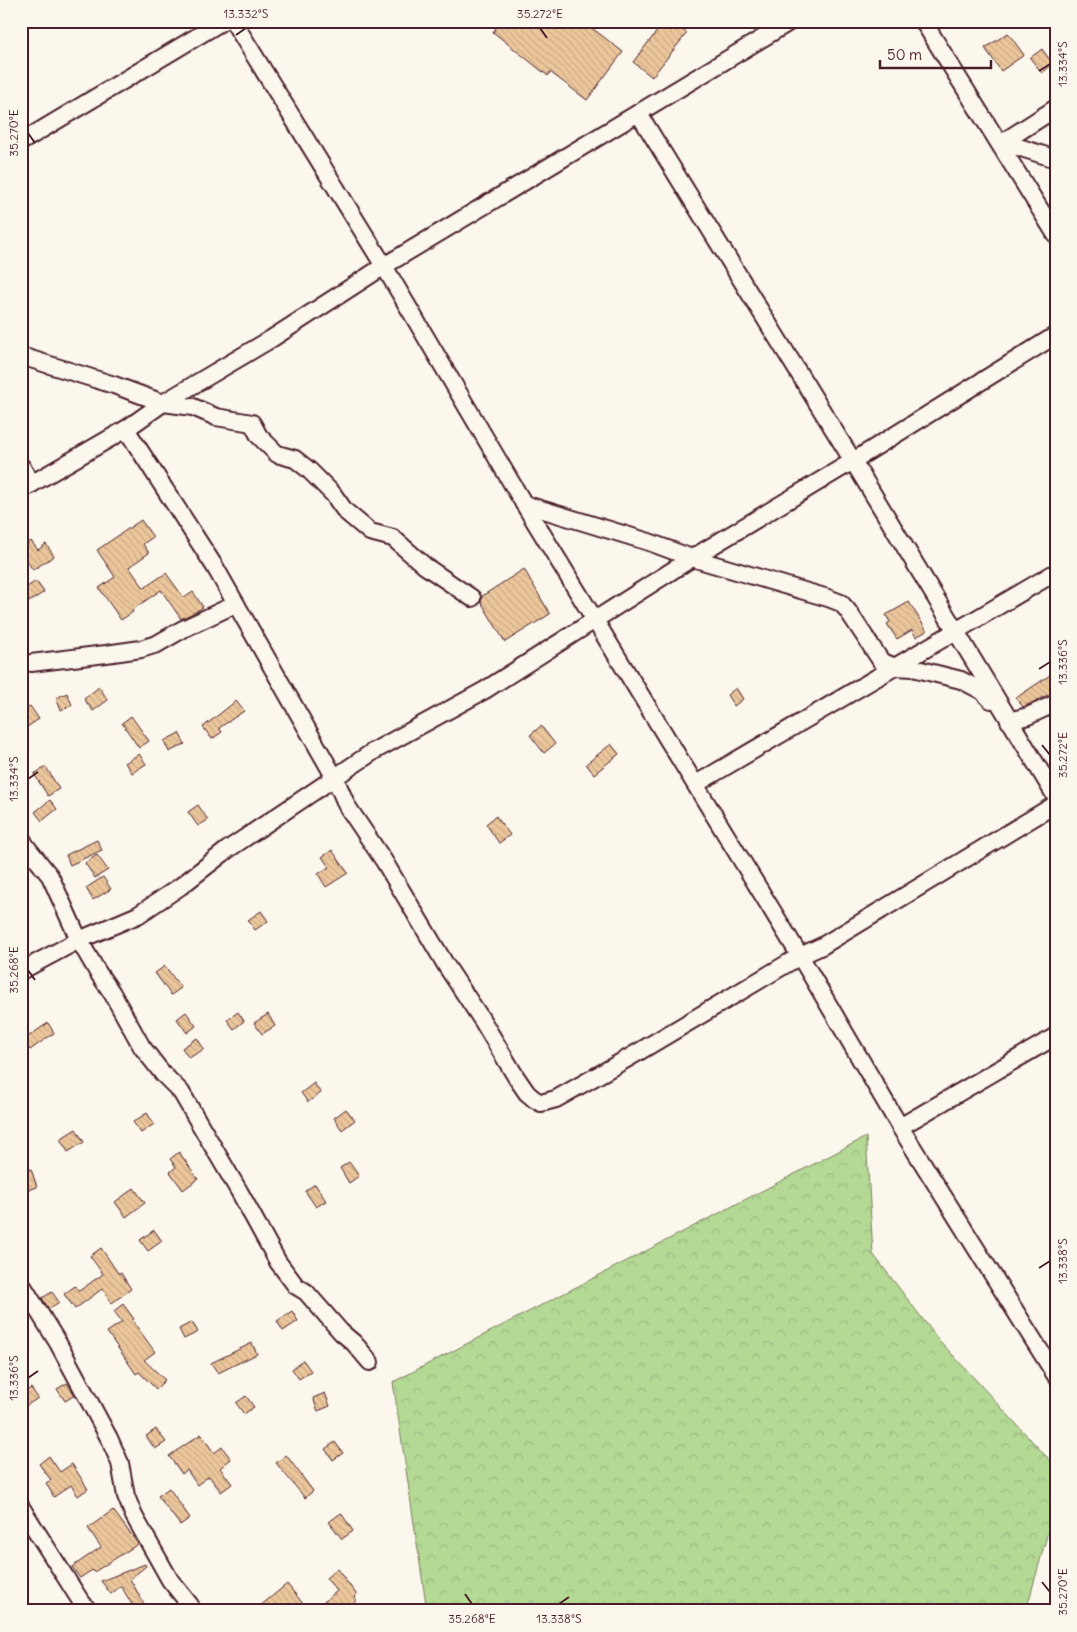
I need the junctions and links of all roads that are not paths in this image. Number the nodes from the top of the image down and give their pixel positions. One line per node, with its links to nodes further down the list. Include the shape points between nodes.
1 (223, 21): 7 (street)
2 (233, 21): 11 (street)
3 (791, 21): 6 (street)
4 (923, 21): 8 (street)
5 (1056, 108): 8 (street)
6 (639, 114): 11 (street); 16 (street)
7 (21, 142)
8 (1000, 144): 9 (street); 10 (street)
9 (1056, 160)
10 (1056, 235)
11 (384, 266): 14 (street, via 271,339); 19 (street)
12 (1056, 335): 16 (street)
13 (21, 356): 14 (street)
14 (163, 403): 15 (street); 22 (street, via 252,423 258,436 277,454 295,459 309,470 345,511 370,532 393,538 425,566)
15 (126, 429): 18 (street); 23 (street)
16 (853, 461): 20 (street); 25 (street)
17 (21, 466): 18 (street)
18 (26, 487)
19 (524, 504): 20 (street); 24 (street)
20 (692, 558): 24 (street); 27 (street, via 841,603 881,661)
21 (1056, 572): 25 (street)
22 (472, 598)
23 (236, 604): 26 (street, via 141,649); 30 (street)
24 (594, 620): 30 (street, via 485,690 374,751); 31 (street)
25 (955, 631): 27 (street); 29 (street)
26 (32, 663)
27 (895, 667): 29 (street, via 961,680 982,692); 31 (street)
28 (1056, 703): 29 (street, via 1028,716)
29 (1005, 716): 32 (street)
30 (335, 778): 35 (street, via 227,850 138,915); 36 (street, via 347,806 516,1078 527,1093 541,1103 556,1099)
31 (696, 784): 36 (street)
32 (1056, 797)
33 (1056, 804): 36 (street, via 822,946)
34 (21, 837): 35 (street, via 50,876)
35 (80, 940): 37 (street); 41 (street, via 142,1046 181,1092 278,1262 296,1286 306,1292)
36 (800, 956): 39 (street)
37 (21, 971)
38 (1056, 1036): 39 (street)
39 (900, 1126): 42 (street)
40 (21, 1283): 45 (street, via 58,1343 109,1438 120,1463 126,1496 134,1516 170,1580)
41 (370, 1362)
42 (1056, 1376)
43 (21, 1507): 44 (street)
44 (89, 1611)
45 (192, 1611)

